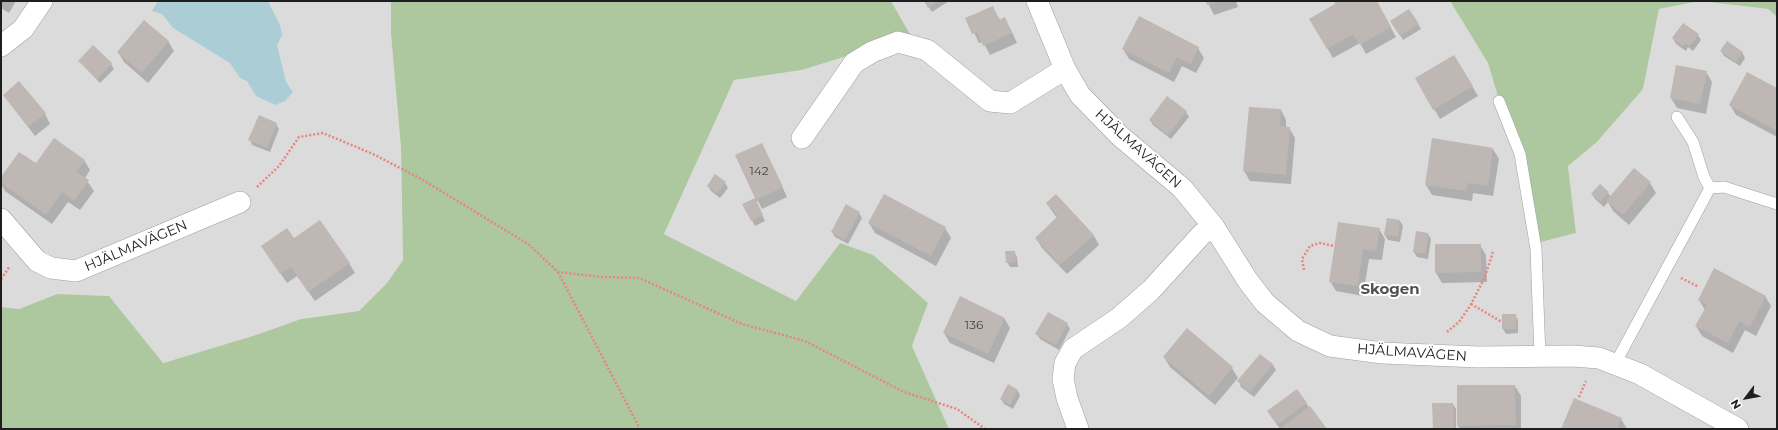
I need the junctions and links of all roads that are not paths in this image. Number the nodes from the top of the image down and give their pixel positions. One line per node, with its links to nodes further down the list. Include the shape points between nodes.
1 (42, 1): 3 (street, via 23,29)
2 (1036, 1): 4 (street, HJÄLMAVÄGEN)
3 (2, 42)
4 (1065, 69): 7 (street, via 1010,103 990,101 927,50 898,42 872,52 854,63); 12 (street, HJÄLMAVÄGEN, via 1080,95 1120,136 1182,188)
5 (1499, 101): 13 (lane, via 1520,154 1536,249)
6 (1677, 117): 8 (lane, via 1693,142)
7 (802, 138)
8 (1710, 188): 10 (lane, via 1724,187); 14 (lane)
9 (240, 202): 11 (street, HJÄLMAVÄGEN, via 76,271 51,268 37,262)
10 (1777, 204)
11 (1, 219)
12 (1214, 226): 13 (street, HJÄLMAVÄGEN, via 1248,281 1265,303 1298,331 1330,346 1419,355); 15 (street, via 1202,234 1130,309 1073,350 1065,363 1063,379)
13 (1540, 356): 14 (street, HJÄLMAVÄGEN, via 1599,358)
14 (1615, 364): 16 (street, HJÄLMAVÄGEN, via 1640,374)
15 (1078, 429)
16 (1738, 429)

